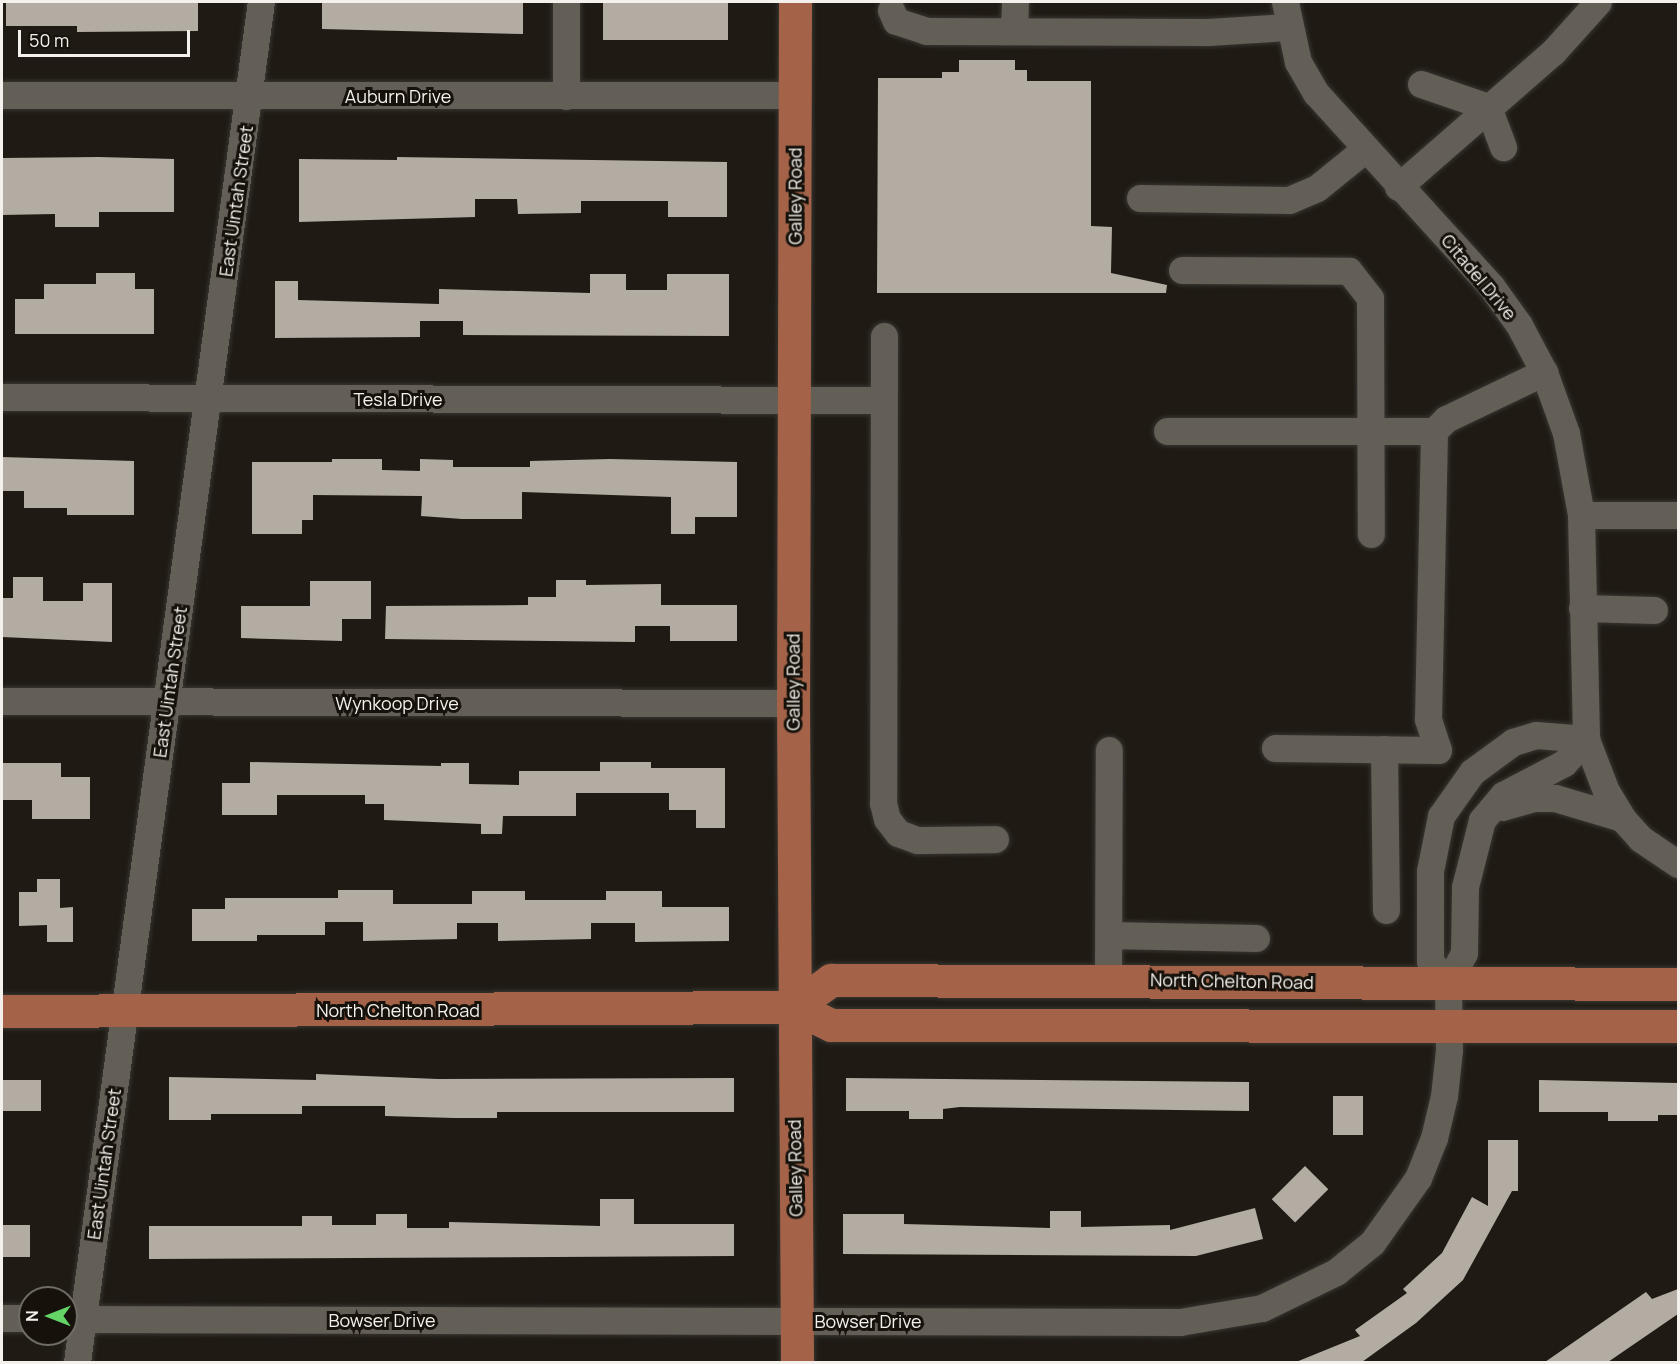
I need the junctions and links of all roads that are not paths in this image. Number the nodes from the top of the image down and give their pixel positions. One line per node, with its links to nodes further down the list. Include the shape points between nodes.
1 (261, 2): 12 (street, East Uintah Street)
2 (566, 2): 13 (street)
3 (795, 2): 11 (main road, Galley Road)
4 (1015, 2): 8 (street)
5 (1598, 2): 14 (street, via 1553,52)
6 (891, 10): 8 (street, via 896,21 926,31)
7 (1286, 14): 8 (street, via 1208,32); 16 (street, Citadel Drive, via 1298,62 1316,93)
8 (1014, 31)
9 (1421, 84): 14 (street)
10 (2, 95): 12 (street, Auburn Drive)
11 (795, 95): 13 (street, Auburn Drive); 24 (main road, Galley Road)
12 (250, 96): 13 (street, Auburn Drive); 23 (street, East Uintah Street)
13 (566, 96)
14 (1488, 106): 15 (street); 17 (street)
15 (1503, 147)
16 (1364, 150): 17 (street, Citadel Drive); 18 (street, via 1317,188 1288,200)
17 (1398, 187): 21 (street, Citadel Drive, via 1491,286 1519,325)
18 (1140, 198)
19 (1182, 270): 27 (street, via 1349,271 1370,298)
20 (885, 336): 25 (street)
21 (1544, 372): 28 (street, via 1446,419); 29 (street, Citadel Drive, via 1566,433)
22 (2, 397): 23 (street, Tesla Drive)
23 (209, 399): 24 (street, Tesla Drive); 35 (street, East Uintah Street)
24 (795, 399): 25 (street, Tesla Drive); 36 (main road, Galley Road)
25 (883, 400): 45 (street, via 883,803 887,819 898,834 917,840)
26 (1167, 430): 27 (street)
27 (1370, 430): 28 (street); 31 (street)
28 (1434, 430): 41 (street, via 1428,719)
29 (1581, 514): 30 (street); 32 (street, Citadel Drive)
30 (1678, 515)
31 (1371, 534)
32 (1582, 608): 33 (street); 37 (street, Citadel Drive)
33 (1654, 610)
34 (2, 701): 35 (street, Wynkoop Drive)
35 (167, 703): 36 (street, Wynkoop Drive); 55 (street, East Uintah Street)
36 (793, 703): 53 (main road, Galley Road)
37 (1586, 739): 42 (street, via 1536,735 1506,746); 43 (street, via 1564,763 1503,795); 44 (street, Citadel Drive, via 1606,791)
38 (1275, 748): 39 (street)
39 (1384, 749): 41 (street); 47 (street)
40 (1109, 750): 48 (street)
41 (1438, 750): 42 (street)
42 (1472, 772): 43 (street); 51 (street, via 1442,816 1430,872 1430,961)
43 (1490, 811): 44 (street, via 1533,798 1555,798); 51 (street, via 1476,836 1465,887 1464,953)
44 (1622, 818): 46 (street, Citadel Drive, via 1641,839)
45 (995, 839)
46 (1678, 864)
47 (1386, 910)
48 (1109, 935): 49 (street); 50 (street)
49 (1256, 938)
50 (1108, 980): 51 (main road, North Chelton Road); 53 (main road, North Chelton Road, via 831,980)
51 (1448, 984): 52 (main road, North Chelton Road); 56 (street, Bowser Drive)
52 (1678, 984)
53 (794, 1007): 55 (main road, North Chelton Road); 56 (main road, North Chelton Road, via 831,1025); 62 (main road, Galley Road)
54 (2, 1011): 55 (main road, North Chelton Road)
55 (125, 1011): 58 (street, East Uintah Street)
56 (1449, 1024): 57 (main road, North Chelton Road); 62 (street, Bowser Drive, via 1444,1096 1434,1138 1418,1178 1372,1243 1304,1291 1262,1308 1180,1322)
57 (1678, 1026)
58 (78, 1295)
59 (2, 1318): 60 (street)
60 (18, 1318)
61 (78, 1319): 62 (street, Bowser Drive)
62 (797, 1322): 65 (main road, Galley Road)
63 (76, 1346): 64 (street, East Uintah Street)
64 (77, 1362)
65 (797, 1362)

